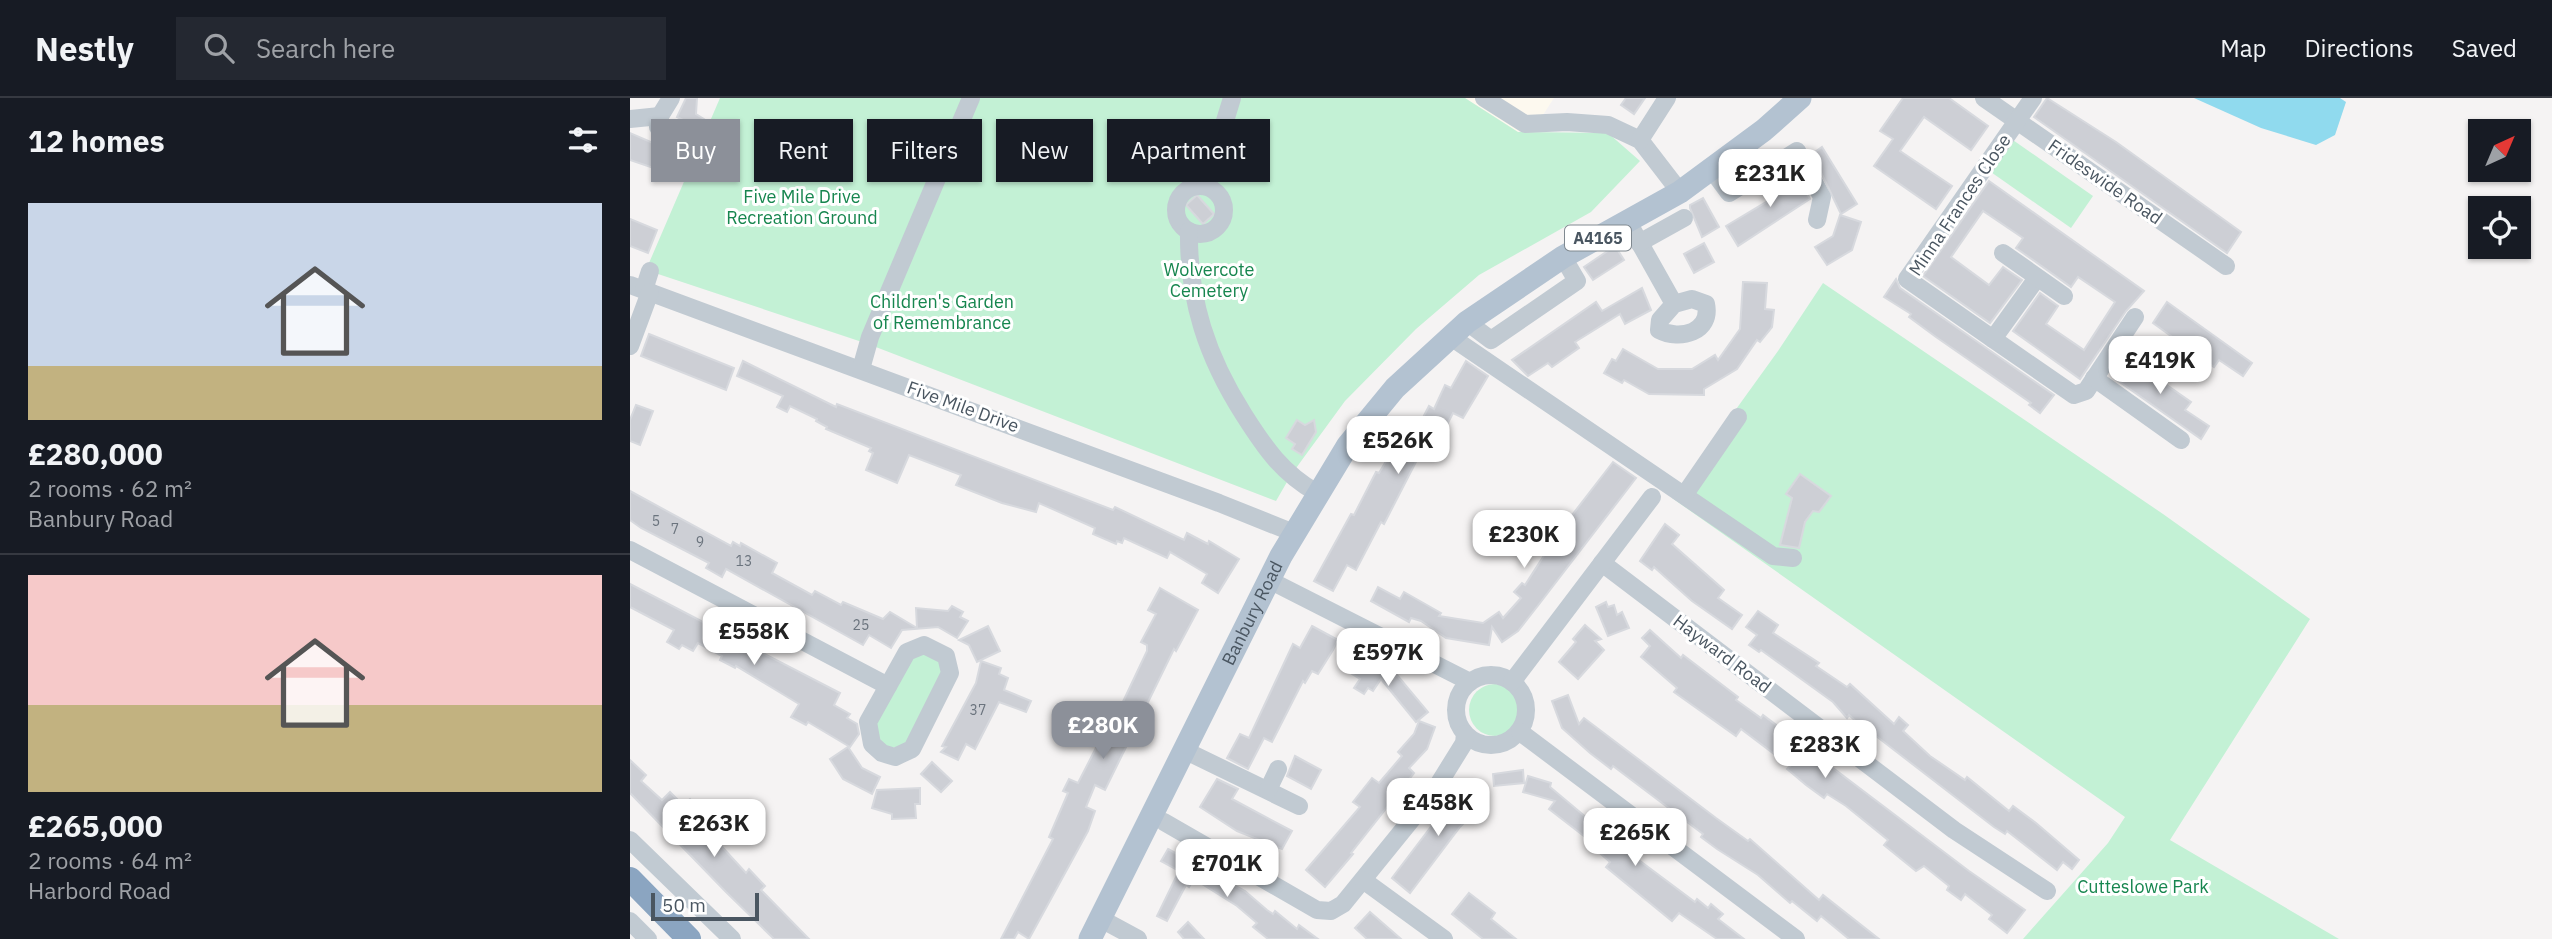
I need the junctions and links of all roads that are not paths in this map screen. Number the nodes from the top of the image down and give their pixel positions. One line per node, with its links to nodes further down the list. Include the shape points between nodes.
1 (671, 98): 9 (street)
2 (971, 98): 33 (street, via 870,337)
3 (1232, 98): 15 (street)
4 (1485, 98): 13 (street, via 1525,124 1608,125)
5 (1667, 98): 13 (street)
6 (1800, 98): 14 (main road, Banbury Road / A4165)
7 (1984, 98): 12 (street, Frideswide Road)
8 (2033, 98): 12 (street)
9 (660, 116): 10 (street); 11 (street)
10 (630, 119)
11 (659, 119)
12 (2017, 121): 23 (street, Frideswide Road); 31 (street, Minna Frances Close, via 1907,279)
13 (1640, 140): 16 (street)
14 (1712, 170): 16 (main road, Banbury Road / A4165); 18 (street, via 1729,193 1797,151 1822,197)
15 (1205, 186): 20 (street, via 1187,189 1177,203 1178,220); 20 (street, via 1222,200 1223,217 1210,232)
16 (1680, 192): 19 (main road, Banbury Road / A4165)
17 (1684, 218): 21 (street)
18 (1817, 220)
19 (1628, 222): 21 (street); 30 (main road, Banbury Road / A4165, via 1563,257)
20 (1189, 231): 37 (street, via 1188,268 1195,304 1221,378 1270,457)
21 (1639, 243): 28 (street)
22 (2003, 253): 25 (street)
23 (2227, 266)
24 (650, 271): 26 (street)
25 (2036, 278): 27 (street); 31 (street)
26 (642, 289): 32 (street); 33 (street, Five Mile Drive)
27 (2064, 296)
28 (1674, 304)
29 (2135, 317): 34 (street)
30 (1459, 329): 37 (main road, Banbury Road / A4165, via 1395,388); 38 (street)
31 (1993, 339): 34 (street, via 2074,395 2085,391)
32 (630, 346)
33 (861, 369): 40 (street, Five Mile Drive)
34 (2094, 378): 36 (street)
35 (1738, 417): 38 (street)
36 (2181, 440)
37 (1317, 492): 40 (main road, Banbury Road / A4165)
38 (1685, 494): 42 (street, via 1773,556)
39 (1652, 497): 43 (street)
40 (1294, 533): 44 (main road, Banbury Road / A4165)
41 (630, 550): 47 (street)
42 (1793, 558)
43 (1602, 563): 46 (street); 58 (street, Hayward Road, via 1954,830)
44 (1269, 580): 45 (street); 50 (main road, Banbury Road / A4165)
45 (1470, 682): 46 (street, via 1489,675); 49 (street, via 1460,693 1456,710)
46 (1512, 682): 48 (street, via 1526,704)
47 (888, 687): 47 (street, via 907,652 915,647 936,648 946,656 950,673 936,702 912,749 895,757 882,753 868,733 868,722)
48 (1520, 732): 49 (street, via 1492,746); 66 (street)
49 (1465, 734): 57 (street, via 1447,774)
50 (1184, 750): 52 (street); 60 (main road, Banbury Road / A4165)
51 (1278, 769): 52 (street)
52 (1268, 790): 53 (street)
53 (1299, 806)
54 (1167, 823): 57 (street, via 1317,910 1331,911 1343,904)
55 (630, 840): 63 (street)
56 (630, 879): 62 (highway)
57 (1363, 880): 65 (street)
58 (2047, 891)
59 (630, 921): 61 (street)
60 (1096, 929): 64 (street)
61 (648, 939)
62 (689, 939)
63 (732, 939)
64 (1139, 939)
65 (1444, 939)
66 (1796, 939)

